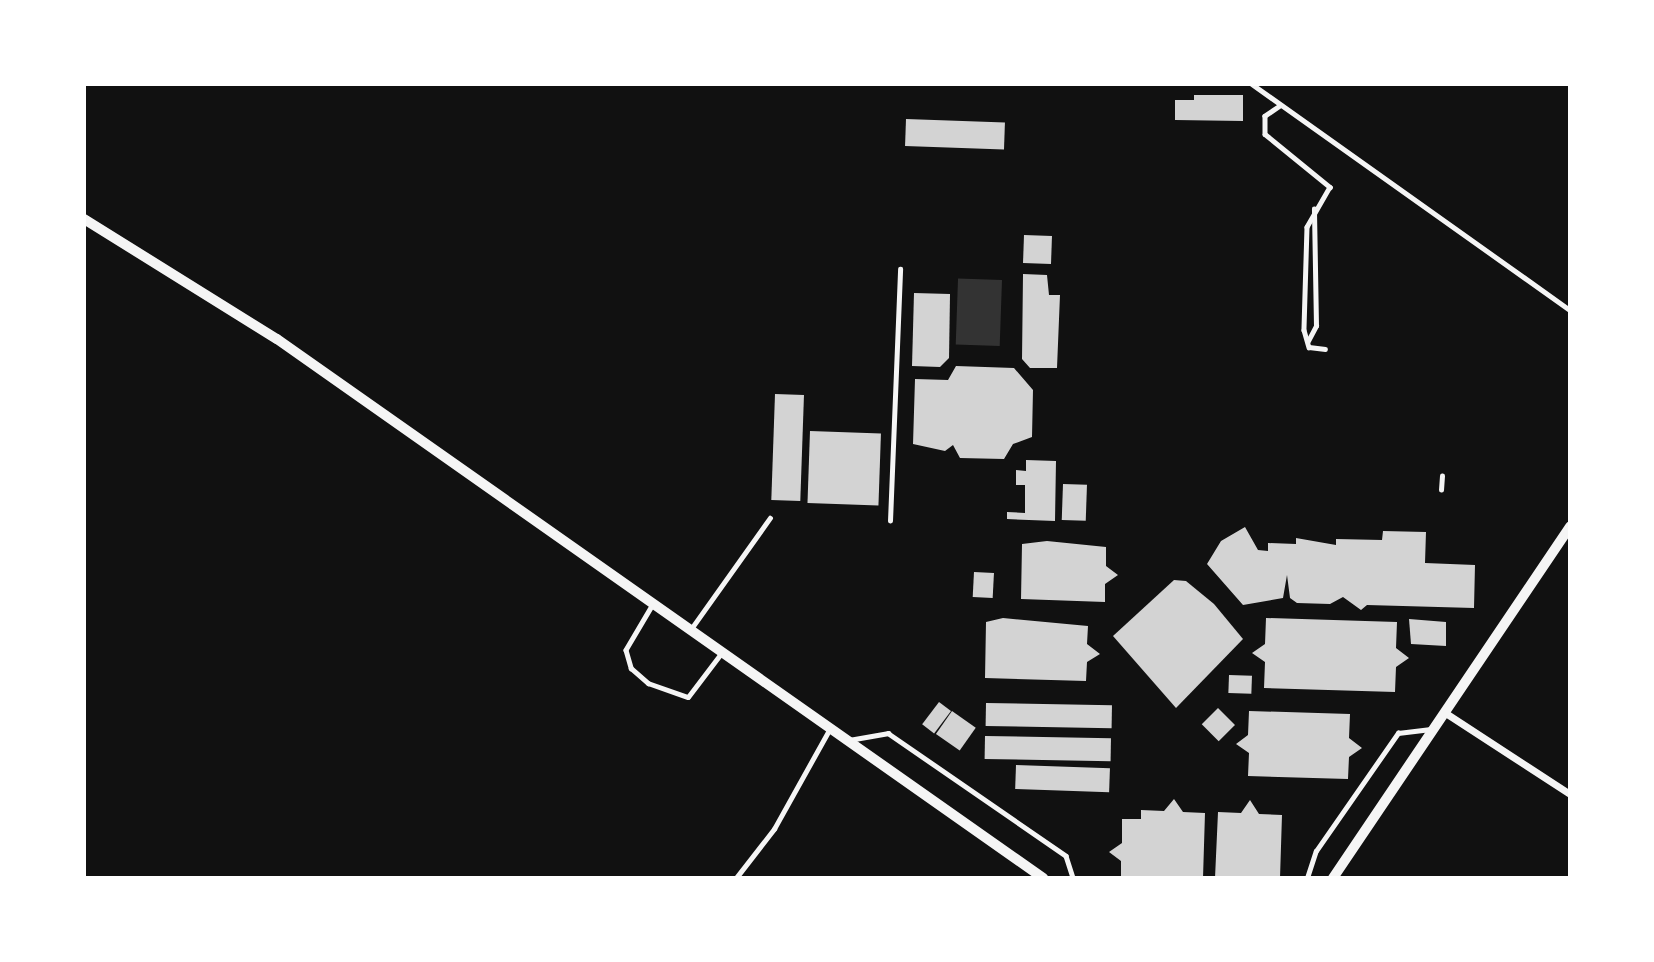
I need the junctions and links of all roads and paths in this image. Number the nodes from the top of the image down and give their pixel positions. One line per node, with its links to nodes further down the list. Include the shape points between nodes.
1 (1252, 84): 2 (lane)
2 (1281, 105): 3 (lane, via 1265,116 1265,134 1330,187); 6 (lane)
3 (1314, 208): 7 (lane, via 1307,227); 7 (lane, via 1316,326)
4 (84, 219): 14 (street, via 277,339)
5 (900, 269): 12 (lane)
6 (1570, 310)
7 (1307, 342): 8 (lane, via 1313,350)
8 (1325, 349)
9 (1442, 476): 10 (lane)
10 (1441, 490)
11 (769, 518): 15 (lane)
12 (890, 521)
13 (1570, 526): 17 (street)
14 (652, 606): 15 (street); 16 (lane, via 626,650 632,668 648,683 673,696 688,696)
15 (688, 632): 16 (street)
16 (720, 655): 19 (street)
17 (1444, 712): 18 (street); 21 (street)
18 (1434, 729): 25 (lane, via 1398,733 1316,850); 26 (street)
19 (829, 730): 20 (street); 22 (lane, via 774,830)
20 (844, 741): 23 (street); 24 (lane, via 888,733 1066,856)
21 (1570, 794)
22 (736, 878)
23 (1043, 878)
24 (1073, 878)
25 (1307, 878)
26 (1333, 878)

